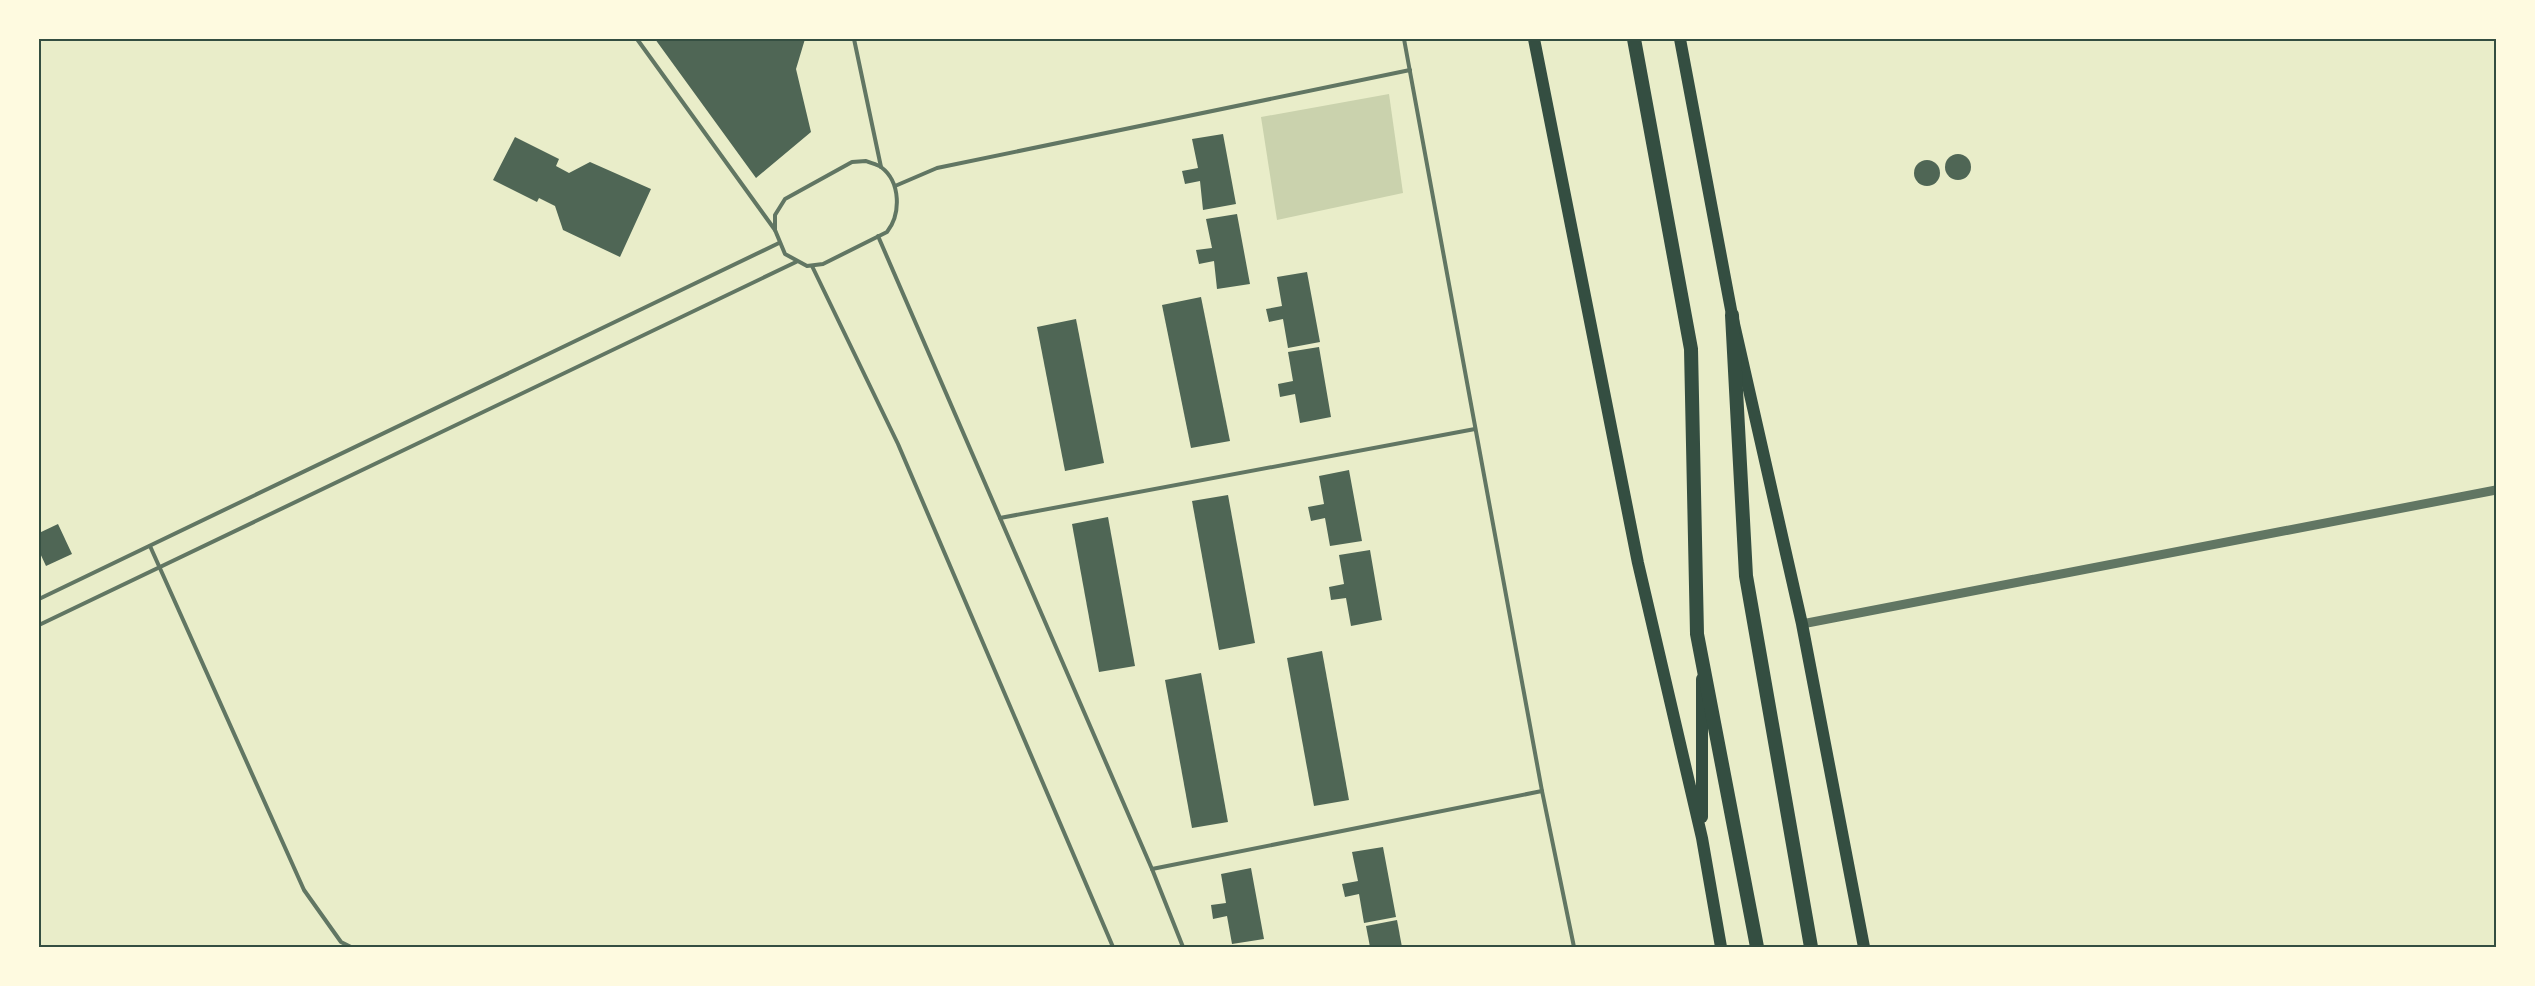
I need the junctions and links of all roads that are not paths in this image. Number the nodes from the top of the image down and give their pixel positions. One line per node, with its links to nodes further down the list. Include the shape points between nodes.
1 (638, 39): 10 (lane)
2 (854, 39): 8 (lane)
3 (1404, 39): 7 (lane)
4 (1534, 39): 26 (main road, via 1638,563)
5 (1634, 39): 24 (highway, via 1690,349 1697,634)
6 (1680, 39): 15 (main road)
7 (1410, 70): 9 (lane, via 937,168); 16 (lane)
8 (881, 167): 9 (lane); 10 (lane, via 866,161 852,162 785,199 775,215)
9 (895, 186): 11 (lane, via 897,204 893,224)
10 (775, 230): 12 (lane)
11 (878, 236): 14 (lane, via 823,264); 18 (lane)
12 (779, 243): 13 (lane, via 785,254); 19 (lane)
13 (796, 262): 14 (lane); 20 (lane)
14 (812, 266): 29 (lane, via 898,444)
15 (1732, 315): 22 (main road); 34 (highway, via 1746,576)
16 (1475, 428): 18 (lane); 25 (lane)
17 (2496, 490): 22 (street)
18 (1000, 518): 27 (lane)
19 (150, 546): 20 (lane); 21 (lane)
20 (160, 567): 23 (lane); 28 (lane, via 304,890 341,942)
21 (39, 599)
22 (1802, 624): 35 (main road)
23 (39, 625)
24 (1702, 662): 26 (main road); 33 (highway)
25 (1542, 791): 27 (lane); 31 (lane)
26 (1702, 838): 32 (main road)
27 (1152, 869): 30 (lane)
28 (351, 947)
29 (1113, 947)
30 (1182, 947)
31 (1574, 947)
32 (1721, 947)
33 (1757, 947)
34 (1811, 947)
35 (1864, 947)

